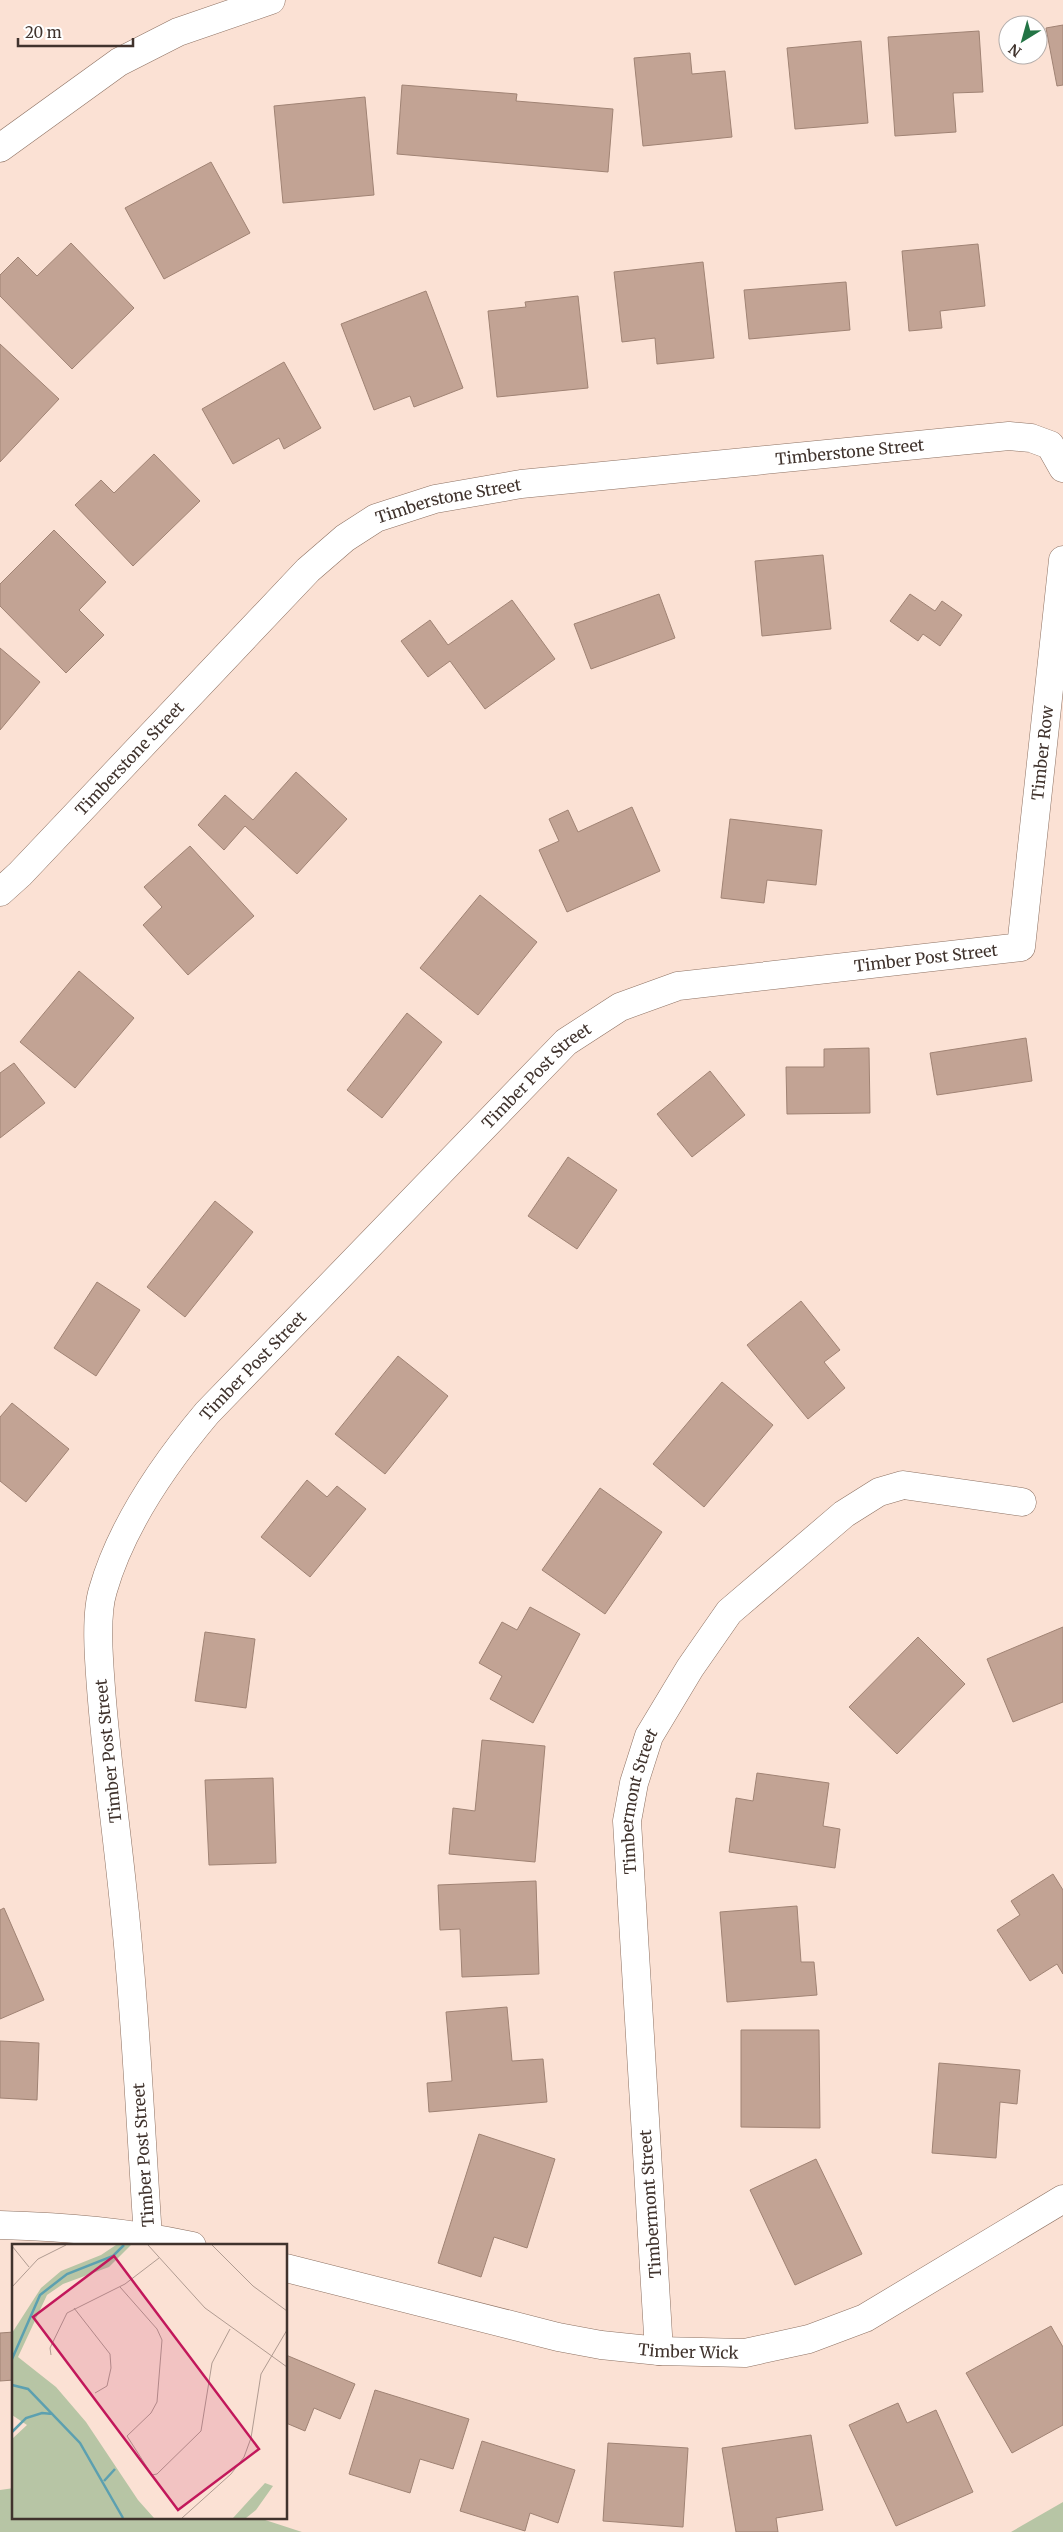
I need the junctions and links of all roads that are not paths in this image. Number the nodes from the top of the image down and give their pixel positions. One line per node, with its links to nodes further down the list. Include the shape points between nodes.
1 (271, 0): 2 (street, via 178,32 118,62)
2 (0, 148)
3 (1057, 457): 5 (street, Timberstone Street, via 1031,438 1009,436 521,484 435,499 376,518 345,538 308,570)
4 (1063, 560): 6 (street, Timber Row)
5 (0, 892)
6 (1021, 947): 10 (street, Timber Post Street, via 678,986 620,1007 566,1042 207,1413 181,1444 129,1526 102,1591 98,1650 134,2019)
7 (1022, 1502): 13 (street, Timbermont Street, via 903,1485 872,1496 844,1514 729,1612 649,1736 634,1783 627,1821)
8 (1063, 2199): 13 (street, Timber Wick, via 865,2318 809,2339 746,2353)
9 (0, 2225): 10 (street, via 80,2228)
10 (148, 2237): 11 (street)
11 (182, 2244)
12 (288, 2269): 13 (street, Timber Wick, via 558,2337)
13 (659, 2352)

